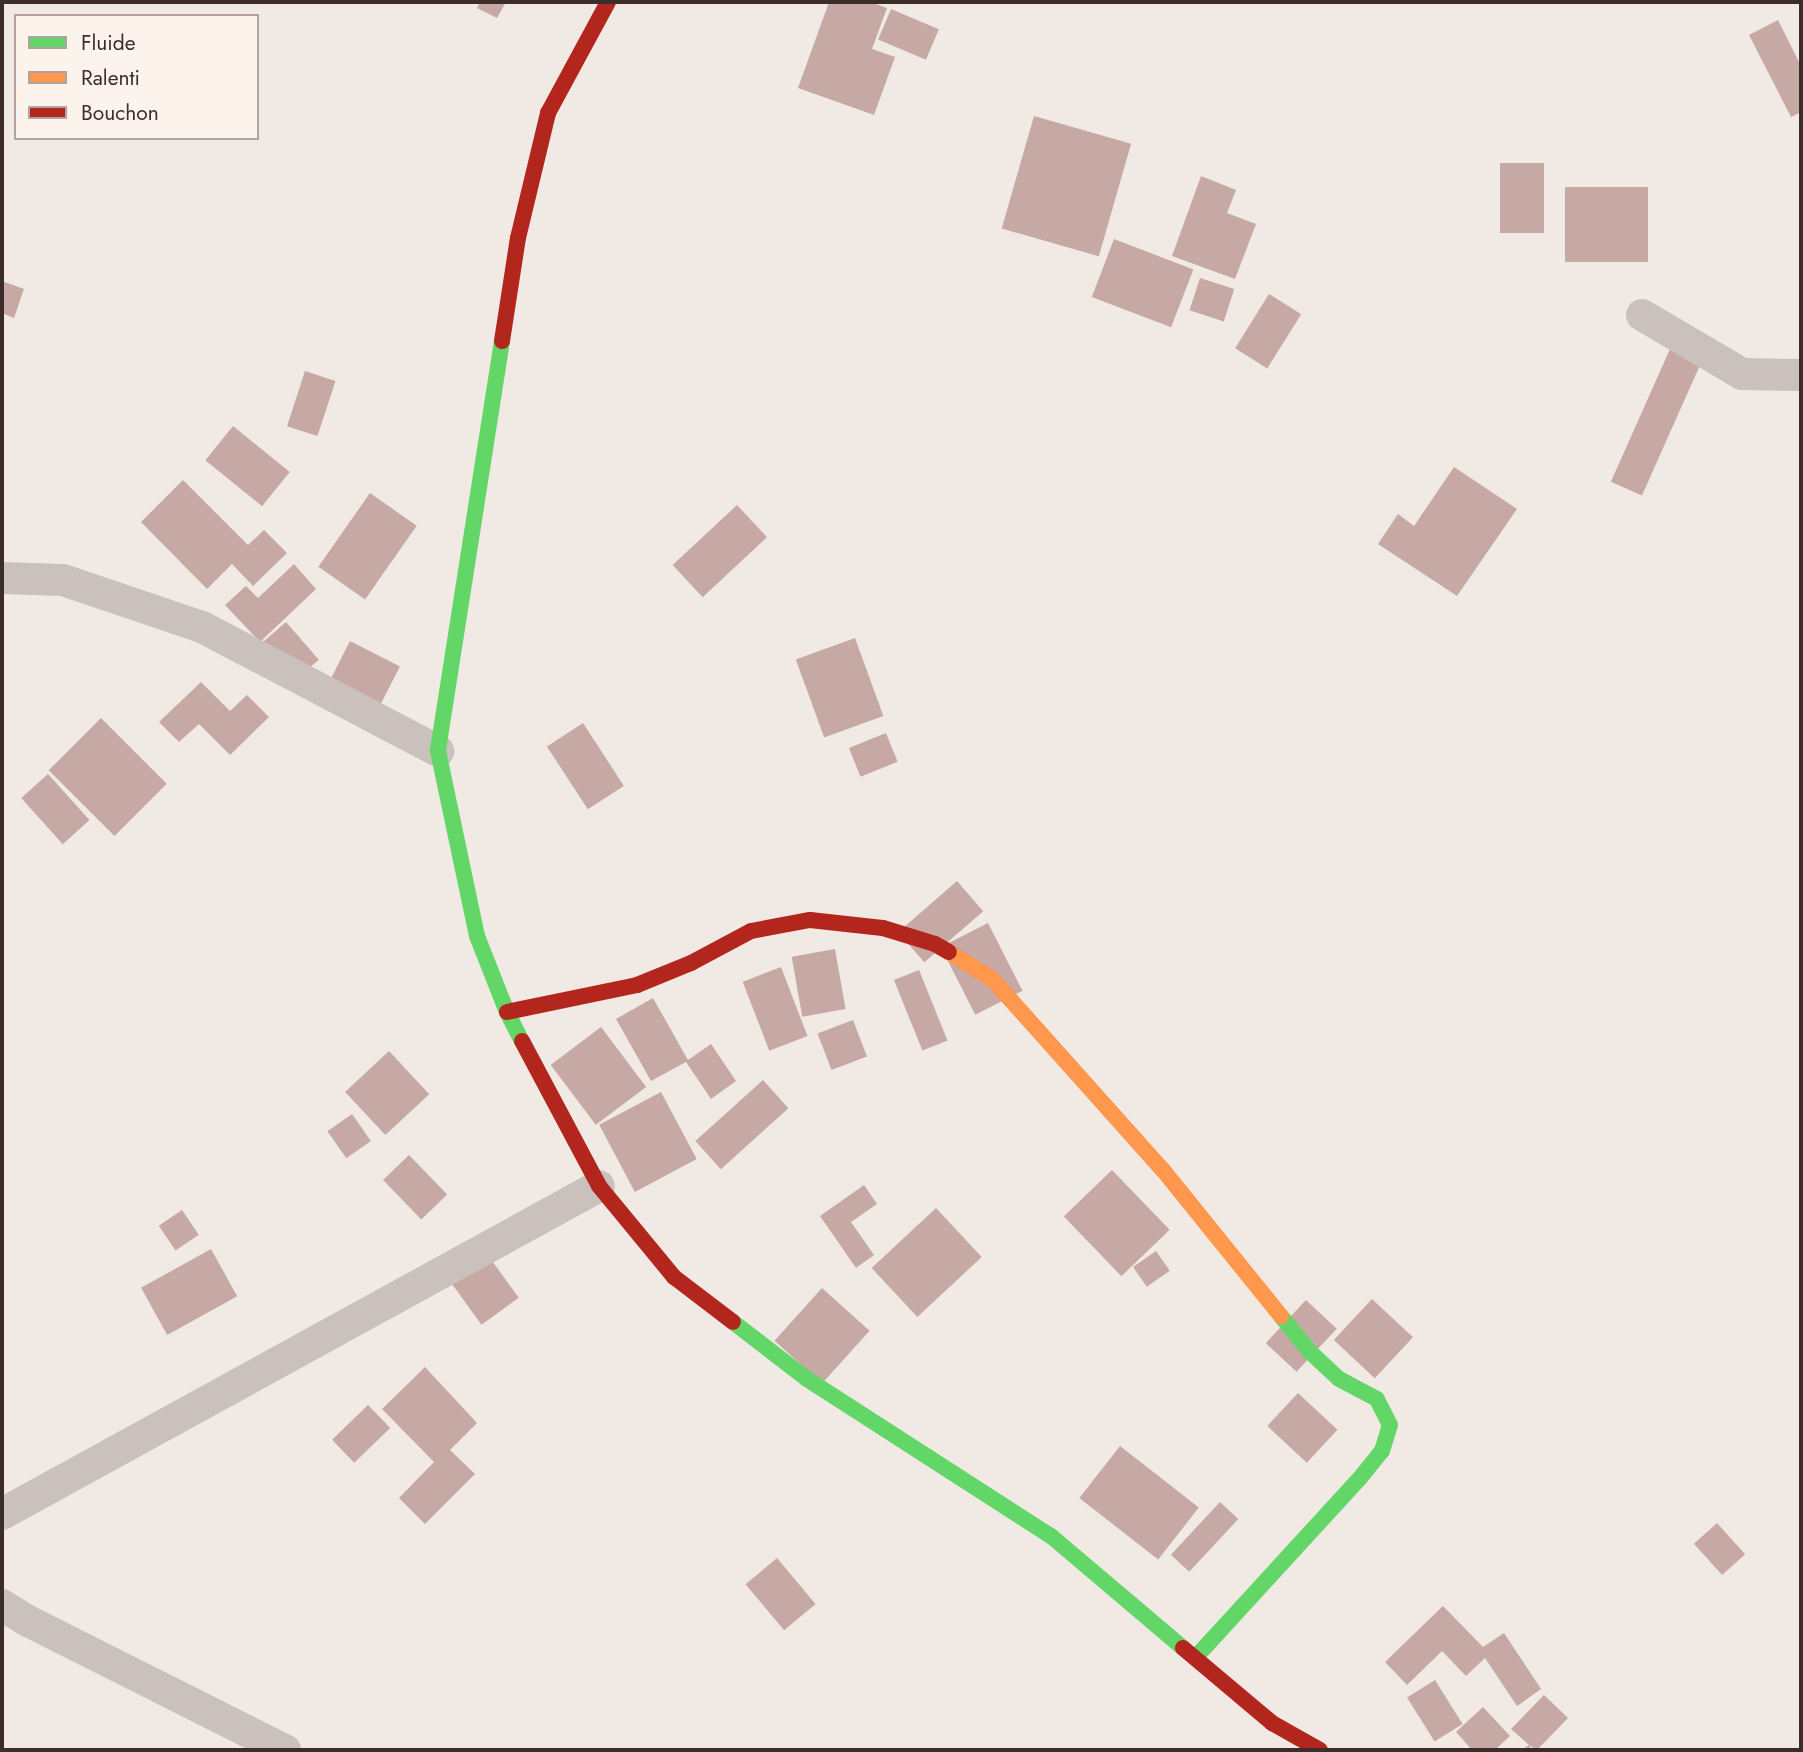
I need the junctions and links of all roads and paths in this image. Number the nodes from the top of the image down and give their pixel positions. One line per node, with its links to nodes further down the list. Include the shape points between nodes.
1 (608, 2): 5 (street, via 548,113 518,238)
2 (1642, 316): 3 (street, via 1742,374)
3 (1801, 375)
4 (2, 578): 5 (street, via 63,580 202,627)
5 (438, 751): 6 (street, via 477,936)
6 (507, 1012): 7 (street); 10 (street, via 637,985 751,931 810,920 883,928 935,944 992,979 1163,1170 1310,1352 1339,1379 1377,1399 1390,1425 1382,1451 1367,1469)
7 (598, 1186): 8 (street); 10 (street, via 674,1277 807,1379 1051,1536)
8 (2, 1514)
9 (2, 1605): 11 (street)
10 (1195, 1658): 12 (street, via 1272,1723)
11 (285, 1750)
12 (1320, 1750)

